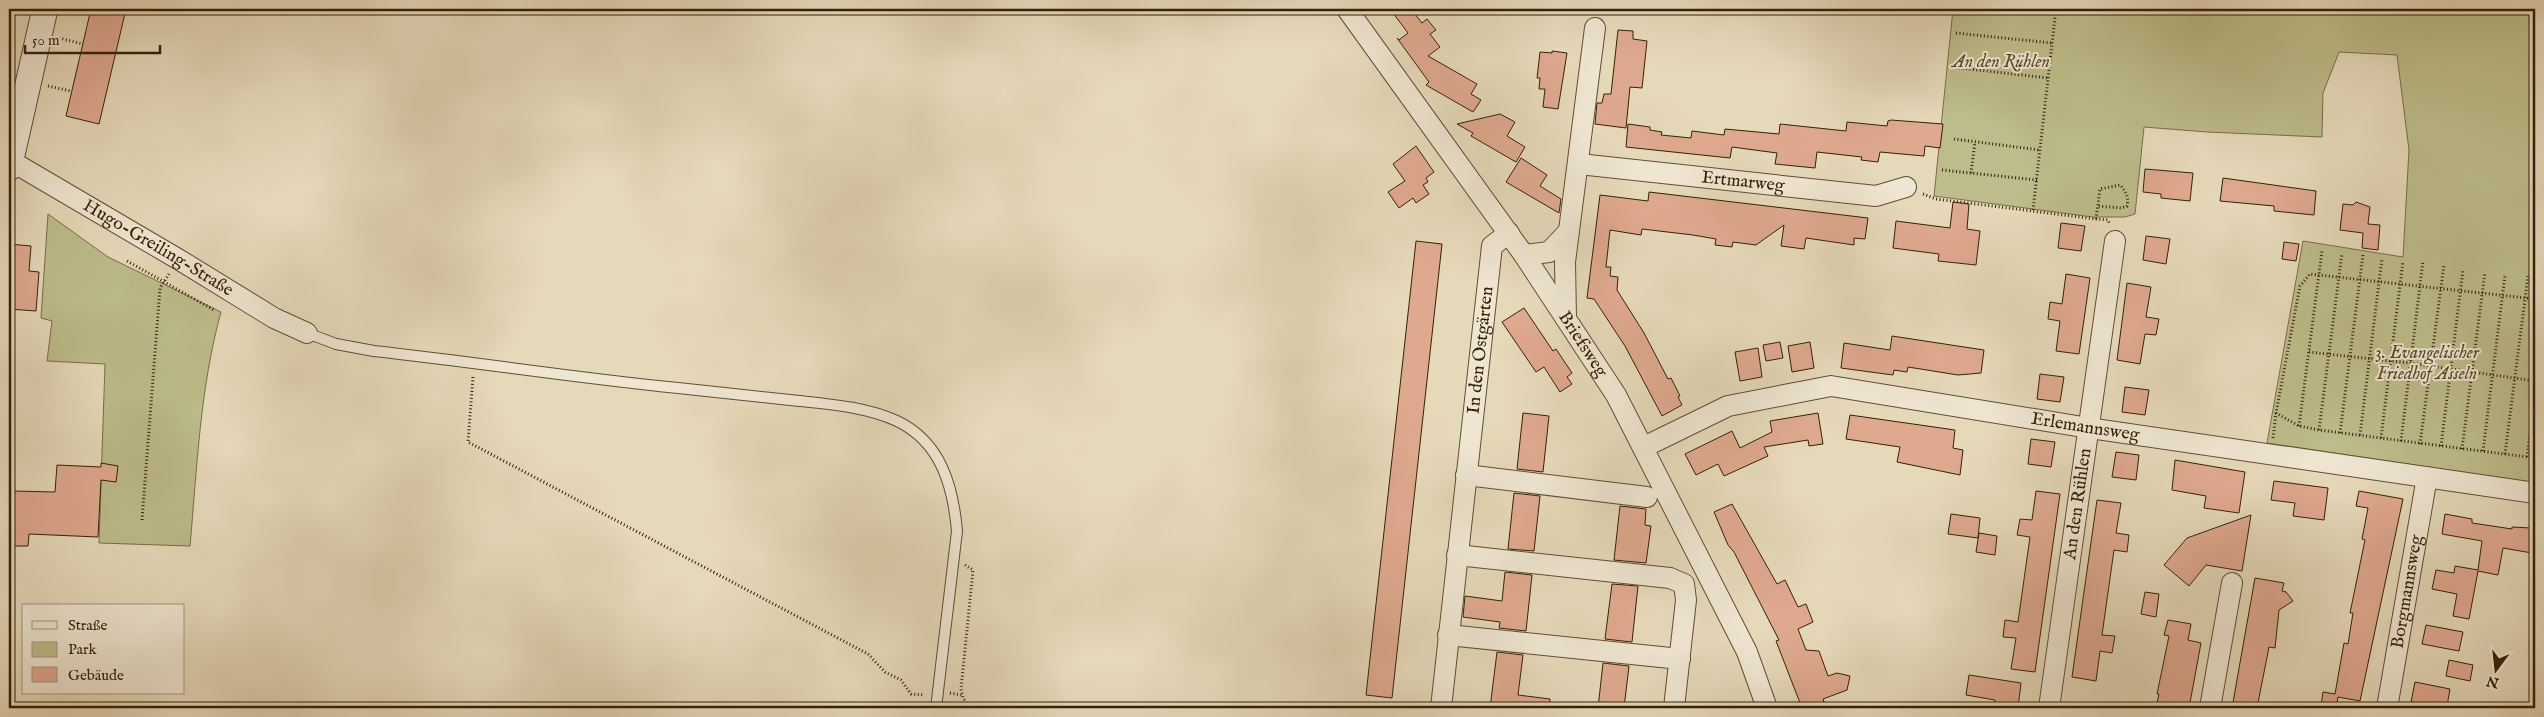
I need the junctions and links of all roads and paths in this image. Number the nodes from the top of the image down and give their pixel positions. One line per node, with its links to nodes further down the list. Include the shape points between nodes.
1 (45, 9): 17 (street)
2 (1347, 9): 26 (street, Briefsweg)
3 (2056, 9): 7 (path)
4 (1595, 28): 16 (street)
5 (1956, 33): 7 (path)
6 (54, 37): 8 (path)
7 (2052, 43): 10 (path)
8 (83, 44)
9 (1952, 67): 10 (path)
10 (2048, 78): 15 (path)
11 (44, 84): 12 (path)
12 (71, 91)
13 (1954, 140): 14 (path)
14 (1975, 142): 15 (path); 19 (path)
15 (2040, 150): 20 (path)
16 (1579, 164): 21 (street, Ertmarweg, via 1876,196); 25 (street)
17 (10, 165): 56 (street, Hugo-Greiling-Straße, via 170,254 266,314)
18 (1942, 170): 19 (path)
19 (1971, 173): 20 (path)
20 (2037, 180): 23 (path)
21 (1906, 187): 23 (path, via 1936,199)
22 (2098, 206): 22 (path, via 2100,189 2120,185 2124,189 2128,201 2126,206); 24 (path)
23 (2033, 210): 24 (path)
24 (2096, 219): 27 (path, via 2108,220)
25 (1568, 232): 30 (street, via 1549,252); 55 (street, via 1564,286)
26 (1508, 234): 30 (street, Briefsweg); 88 (street, In den Ostgärten, via 1492,246)
27 (2113, 234): 73 (street, An den Rühlen)
28 (2322, 251): 39 (path)
29 (2342, 253): 41 (path)
30 (1524, 255): 55 (street, Briefsweg)
31 (2363, 255): 43 (path)
32 (2382, 258): 45 (path)
33 (127, 261): 44 (path)
34 (2403, 261): 46 (path)
35 (2423, 261): 47 (path)
36 (2444, 265): 48 (path)
37 (2463, 270): 49 (path)
38 (2484, 272): 50 (path)
39 (2319, 275): 41 (path); 57 (path); 71 (path, via 2310,274 2300,286)
40 (2505, 275): 51 (path)
41 (2339, 276): 43 (path); 58 (path)
42 (2528, 276): 52 (path)
43 (2359, 279): 45 (path); 59 (path)
44 (165, 280): 54 (path); 92 (path, via 160,288)
45 (2380, 281): 46 (path); 60 (path)
46 (2400, 284): 47 (path); 61 (path)
47 (2420, 286): 48 (path); 62 (path)
48 (2441, 288): 49 (path); 64 (path)
49 (2461, 290): 50 (path); 65 (path)
50 (2482, 293): 51 (path); 66 (path)
51 (2502, 295): 52 (path); 67 (path)
52 (2525, 298): 53 (path); 68 (path)
53 (2535, 299)
54 (214, 310)
55 (1567, 320): 81 (street, Briefsweg, via 1616,395)
56 (307, 334): 63 (lane, via 336,344)
57 (2309, 352): 58 (path); 72 (path)
58 (2330, 355): 59 (path); 74 (path)
59 (2350, 357): 60 (path); 75 (path)
60 (2370, 359): 61 (path); 76 (path)
61 (2390, 361): 62 (path); 77 (path)
62 (2410, 363): 64 (path); 78 (path)
63 (474, 364): 94 (lane, via 827,404 864,410 898,421 936,453 947,476 957,531); 98 (path, via 468,442 868,654 885,672 901,680 911,694 926,695)
64 (2431, 366): 65 (path); 79 (path)
65 (2451, 369): 66 (path); 80 (path)
66 (2472, 372): 67 (path); 82 (path)
67 (2492, 375): 68 (path); 83 (path)
68 (2515, 378): 69 (path); 85 (path)
69 (2535, 381)
70 (2535, 397): 86 (path)
71 (2276, 414): 72 (path); 84 (path)
72 (2299, 426): 74 (path)
73 (2089, 428): 81 (street, Erlemannsweg, via 1831,386 1728,406); 84 (street, Erlemannsweg); 104 (street, An den Rühlen)
74 (2319, 430): 75 (path)
75 (2340, 433): 76 (path)
76 (2360, 435): 77 (path)
77 (2381, 438): 78 (path)
78 (2401, 441): 79 (path)
79 (2420, 444): 80 (path)
80 (2441, 446): 82 (path)
81 (1644, 447): 103 (street, Briefsweg, via 1747,652)
82 (2462, 448): 83 (path)
83 (2483, 451): 85 (path)
84 (2271, 454): 89 (street, Erlemannsweg)
85 (2505, 454): 86 (path)
86 (2527, 457): 87 (path)
87 (2535, 458)
88 (1466, 475): 91 (street); 93 (street, In den Ostgärten)
89 (2427, 477): 90 (street, Erlemannsweg); 106 (street, Borgmannsweg)
90 (2535, 493)
91 (1647, 497)
92 (142, 520)
93 (1457, 555): 96 (street, In den Ostgärten); 97 (street, via 1670,578 1684,584 1686,600)
94 (952, 564): 98 (lane); 100 (path, via 963,564 973,570 961,689)
95 (2232, 583): 105 (street)
96 (1448, 635): 97 (street); 101 (street, In den Ostgärten)
97 (1680, 659): 102 (street)
98 (938, 691): 99 (lane)
99 (936, 708)
100 (970, 708)
101 (1441, 708)
102 (1674, 708)
103 (1768, 708)
104 (2049, 708)
105 (2210, 708)
106 (2387, 708)

